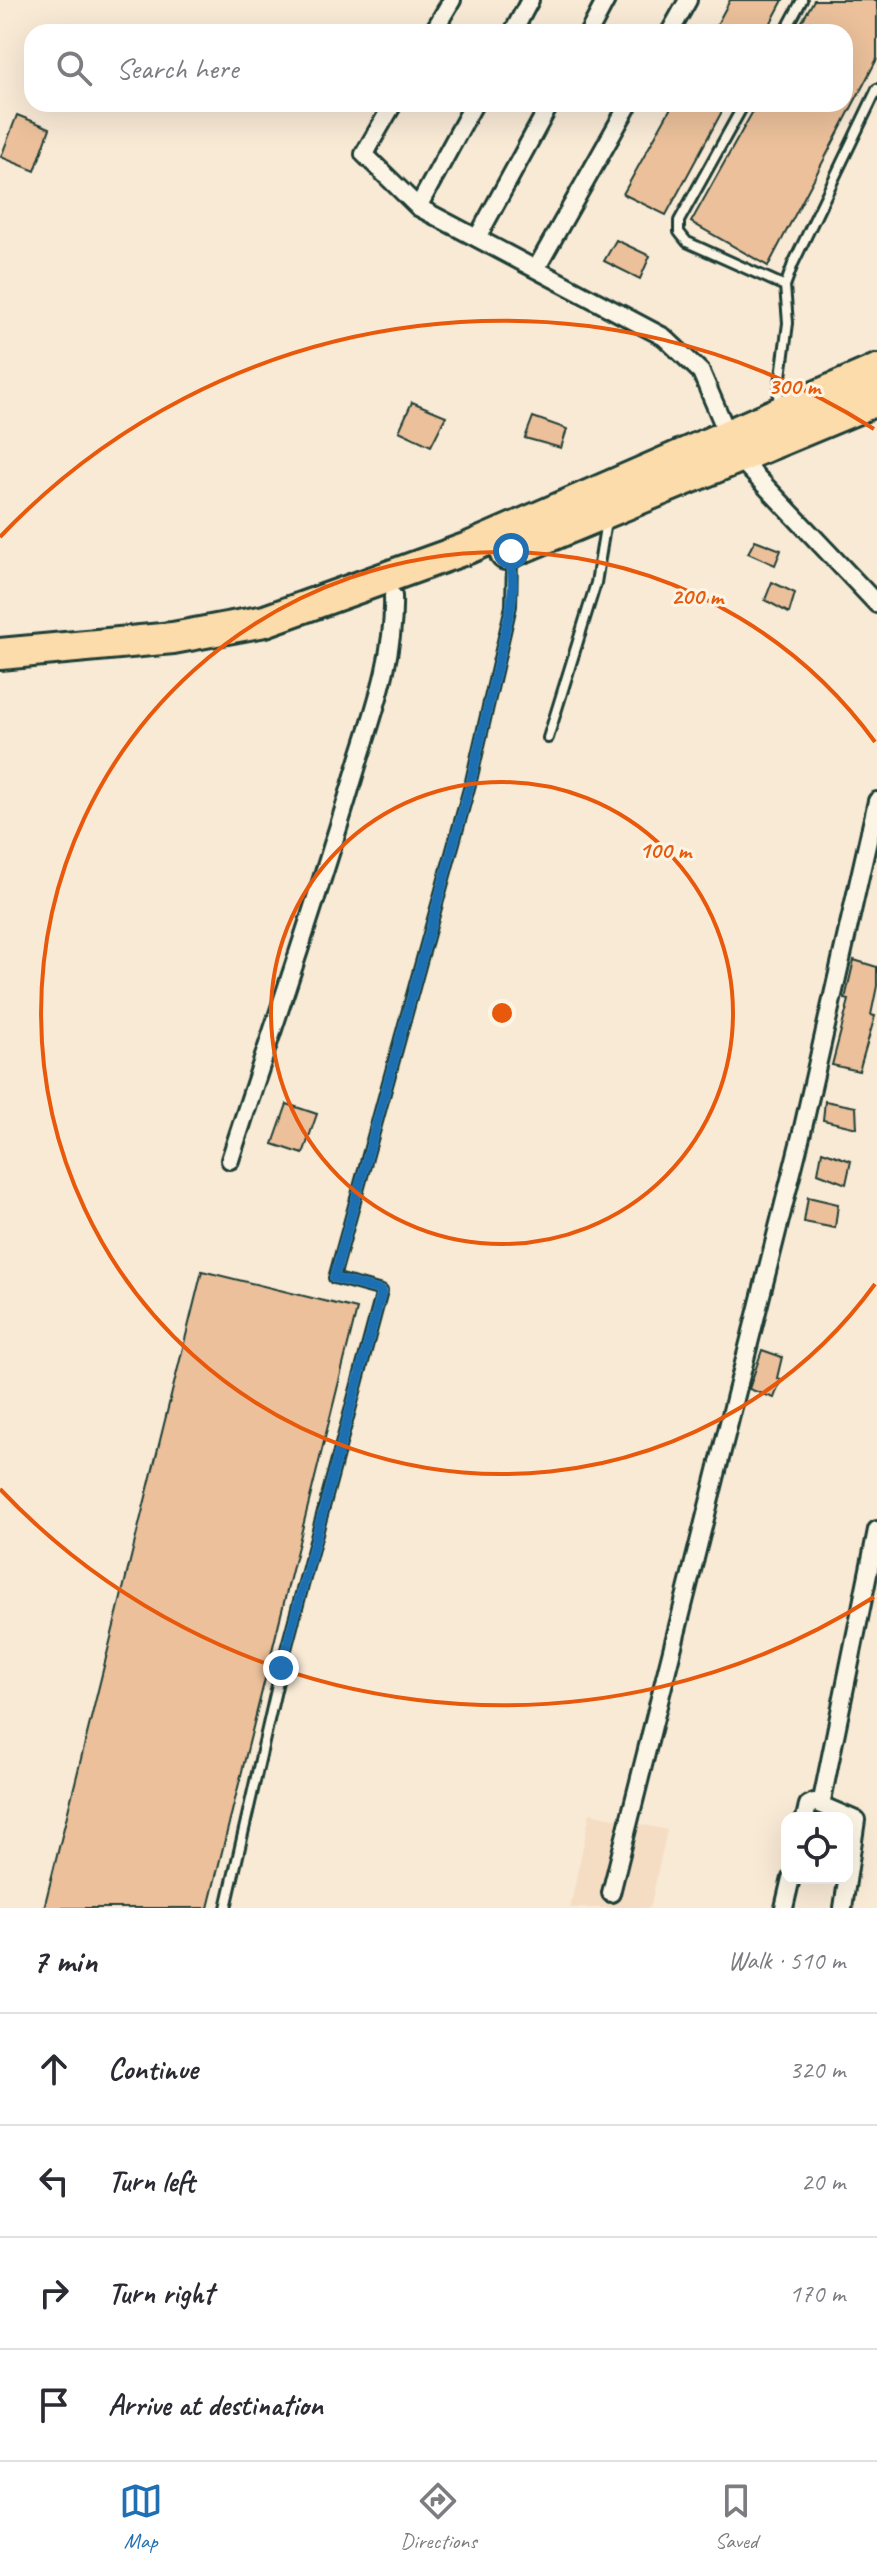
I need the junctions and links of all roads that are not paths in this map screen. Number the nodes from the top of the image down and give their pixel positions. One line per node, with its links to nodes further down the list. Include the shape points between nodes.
1 (452, 0): 6 (street)
2 (530, 0): 7 (street)
3 (606, 0): 8 (street)
4 (688, 0): 9 (street)
5 (802, 0): 10 (lane)
6 (438, 24)
7 (517, 24)
8 (593, 24)
9 (674, 24)
10 (789, 24)
11 (877, 89): 20 (lane)
12 (388, 112): 17 (street, via 364,154)
13 (470, 112): 17 (street)
14 (546, 112): 18 (street)
15 (624, 112): 19 (street)
16 (740, 112): 20 (lane, via 679,221 679,232 687,242)
17 (418, 207): 18 (street)
18 (477, 238): 19 (street)
19 (536, 269): 24 (street, via 664,337 689,359 711,390)
20 (785, 286): 23 (lane, via 788,323)
21 (877, 370): 23 (highway)
22 (877, 400): 24 (highway)
23 (776, 414): 24 (highway)
24 (733, 446): 25 (highway); 28 (street); 29 (highway, via 265,621 173,638)
25 (606, 512): 26 (highway); 31 (lane, via 596,583)
26 (511, 551): 27 (highway); 39 (lane, via 511,606 471,781 334,1278 382,1291 281,1668)
27 (393, 596): 30 (highway, via 243,645 175,658); 33 (street, via 392,635 381,685)
28 (877, 604)
29 (0, 654)
30 (0, 674)
31 (548, 738)
32 (877, 801): 38 (street, via 802,1132)
33 (230, 1160)
34 (877, 1530): 35 (street)
35 (821, 1805): 36 (street, via 811,1803); 41 (street, via 856,1820)
36 (807, 1812)
37 (790, 1884): 40 (street)
38 (611, 1893)
39 (226, 1908)
40 (784, 1908)
41 (843, 1908)

